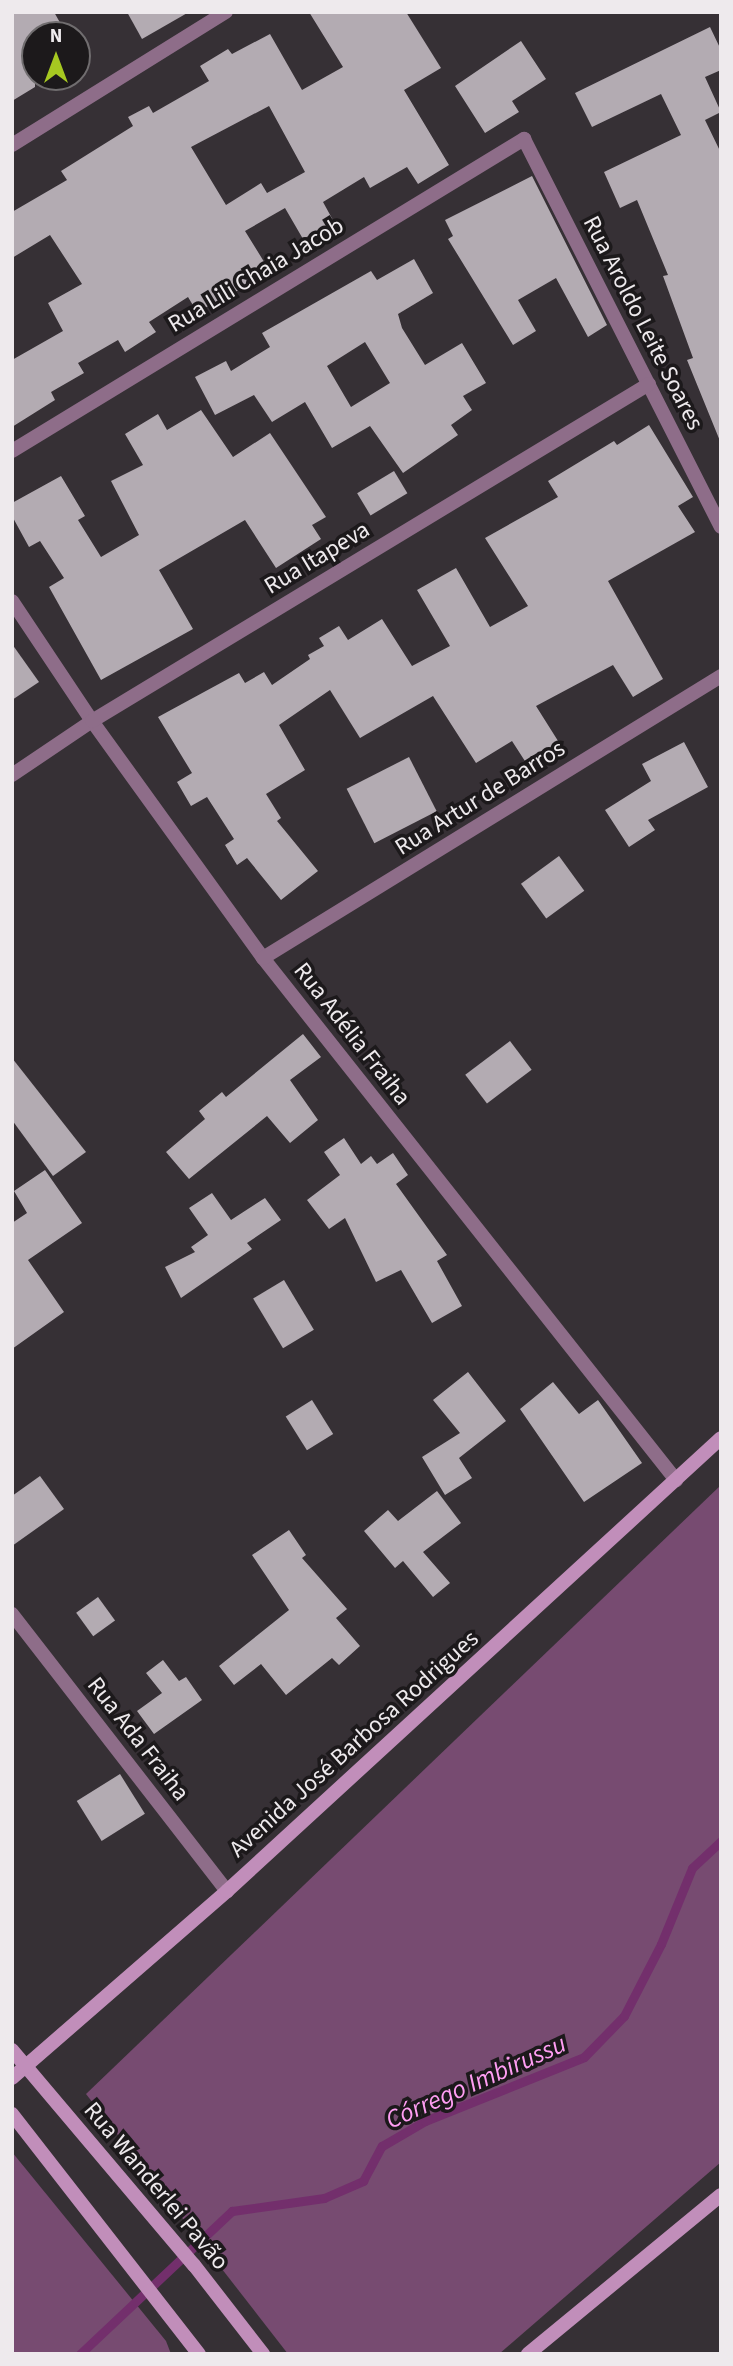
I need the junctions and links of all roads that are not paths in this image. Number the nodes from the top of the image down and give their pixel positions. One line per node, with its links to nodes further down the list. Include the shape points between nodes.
1 (226, 12): 3 (street)
2 (524, 139): 4 (street, Rua Aroldo Leite Soares); 5 (street, Rua Lili Chaia Jacob)
3 (12, 145)
4 (649, 384): 6 (street, Rua Aroldo Leite Soares); 9 (street, Rua Itapeva)
5 (12, 451)
6 (721, 527)
7 (12, 601): 9 (street, Rua Adélia Fraiha)
8 (721, 676): 11 (street, Rua Artur de Barros)
9 (92, 721): 10 (street, Rua Itapeva); 11 (street, Rua Adélia Fraiha)
10 (12, 775)
11 (263, 958): 13 (street, Rua Adélia Fraiha)
12 (721, 1438): 13 (main road, Avenida José Barbosa Rodrigues)
13 (676, 1480): 15 (main road, Avenida José Barbosa Rodrigues)
14 (12, 1615): 15 (street, Rua Ada Fraiha)
15 (227, 1891): 17 (main road, Avenida José Barbosa Rodrigues)
16 (12, 2050): 17 (main road, Rua Wanderlei Pavão)
17 (29, 2065): 18 (main road, Avenida José Barbosa Rodrigues); 22 (main road, Rua Wanderlei Pavão)
18 (12, 2078)
19 (12, 2114): 21 (main road)
20 (721, 2195): 23 (main road)
21 (200, 2354)
22 (263, 2354)
23 (528, 2354)

